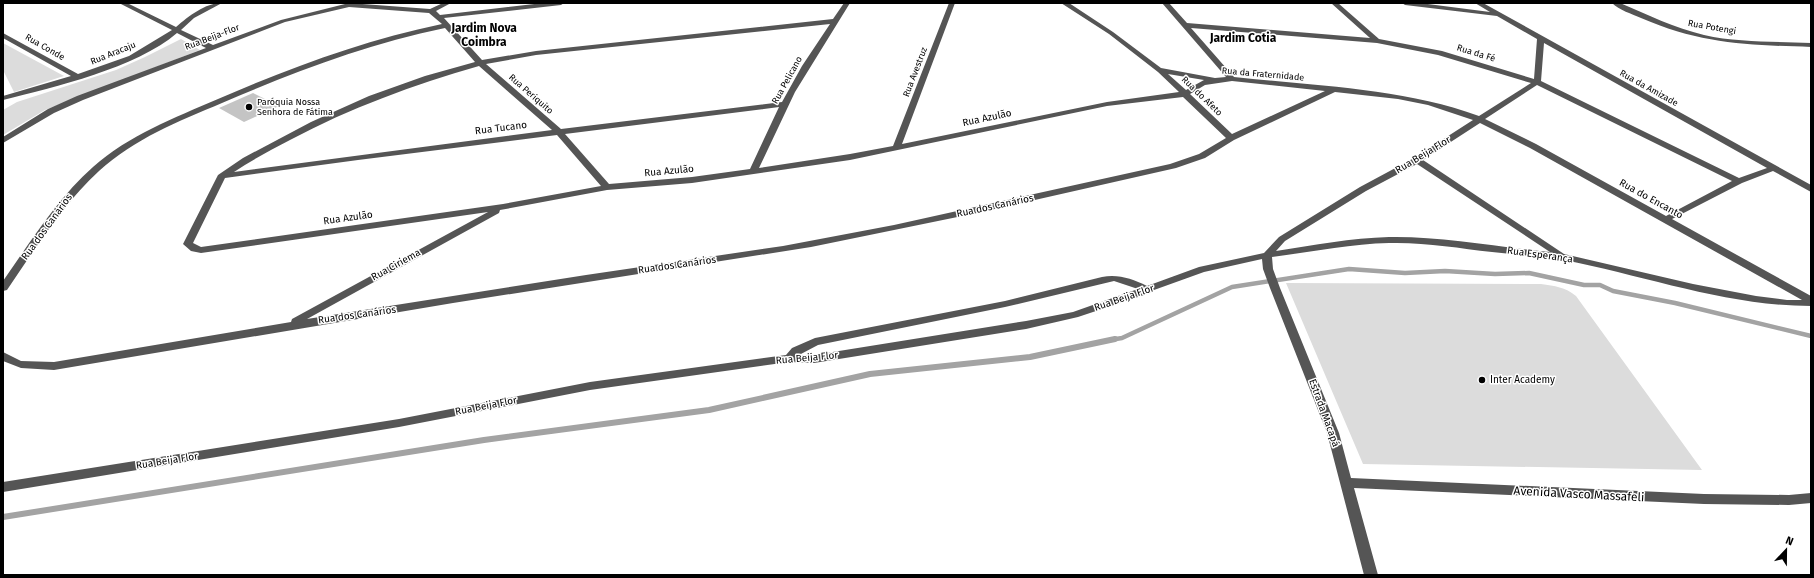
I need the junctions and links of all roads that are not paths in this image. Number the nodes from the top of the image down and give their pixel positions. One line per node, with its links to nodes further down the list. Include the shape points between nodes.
1 (122, 3): 19 (street)
2 (219, 3): 19 (street, Rua Aracaju)
3 (448, 3): 13 (street)
4 (561, 3): 15 (street)
5 (844, 3): 16 (street, Rua Pelicano)
6 (952, 3): 39 (street, Rua Avestruz)
7 (1064, 3): 26 (street, Rua da Fraternidade, via 1111,33)
8 (1166, 3): 18 (street)
9 (1334, 3): 22 (street)
10 (1405, 3): 14 (street)
11 (1478, 3): 14 (street, Rua da Amizade)
12 (1614, 3): 23 (street, Rua Potengi, via 1690,34 1741,42)
13 (431, 11): 15 (street); 24 (street, Rua Beija-Flor, via 368,6 333,7 283,21)
14 (1501, 15): 21 (street, Rua da Amizade)
15 (439, 17): 17 (street, Rua Periquito)
16 (834, 21): 25 (street, Rua Azulão, via 536,53); 34 (street, Rua Pelicano)
17 (447, 25): 25 (street, Rua Periquito); 51 (street, Rua dos Canários, via 401,35 332,57 250,88 130,143 97,168 69,195)
18 (1184, 25): 22 (street, Rua da Fé); 29 (street)
19 (174, 30): 24 (street); 27 (street, Rua Aracaju, via 168,37 132,58)
20 (3, 35): 27 (street, Rua Conde)
21 (1542, 39): 30 (street); 41 (street, Rua da Amizade)
22 (1377, 41): 30 (street, Rua da Fé, via 1439,53)
23 (1811, 45)
24 (213, 48): 38 (street, Rua Beija-Flor, via 51,111)
25 (480, 63): 36 (street, Rua Periquito); 43 (street, Rua Azulão, via 428,78 365,101 274,144)
26 (1159, 70): 28 (street, Rua da Fraternidade); 32 (street, Rua do Afeto)
27 (77, 78): 33 (street, Rua Aracaju)
28 (1215, 80): 29 (street, Rua da Fraternidade); 32 (street, Rua Azulão)
29 (1232, 80): 31 (street, Rua da Fraternidade)
30 (1537, 82): 35 (street, Rua Beija Flor); 44 (street, Rua da Fé)
31 (1334, 90): 35 (street, Rua da Fraternidade, via 1429,103); 37 (street, Rua dos Canários)
32 (1185, 94): 37 (street, Rua do Afeto); 39 (street, Rua Azulão, via 1107,104)
33 (3, 98)
34 (785, 104): 36 (street, Rua Tucano); 42 (street, Rua Pelicano)
35 (1479, 120): 40 (street, Rua Beija Flor); 48 (street, Rua do Encanto, via 1533,146)
36 (559, 132): 43 (street, Rua Tucano); 45 (street, Rua Periquito)
37 (1231, 138): 54 (street, Rua dos Canários, via 1202,156 1174,166 924,222 750,254)
38 (3, 142)
39 (896, 148): 42 (street, Rua Azulão)
40 (1417, 160): 49 (street, Rua Beija Flor, via 1282,239); 50 (street)
41 (1772, 169): 44 (street); 46 (street, Rua da Amizade)
42 (753, 171): 45 (street, Rua Azulão, via 692,180)
43 (221, 177): 47 (street, Rua Azulão, via 188,244 194,249 202,250)
44 (1739, 181): 48 (street)
45 (608, 187): 47 (street, Rua Azulão)
46 (1811, 190)
47 (503, 207): 54 (street, Rua Ciriema)
48 (1666, 219): 53 (street, Rua do Encanto)
49 (1267, 255): 50 (street, Rua Esperança, via 1350,243 1424,240); 52 (street, Rua Beija Flor, via 1202,270); 57 (street, Estrada Macapá, via 1268,269 1333,433)
50 (1563, 257): 53 (street, Rua Esperança, via 1701,289 1772,301)
51 (3, 288)
52 (1149, 290): 56 (street, Rua Beija Flor, via 1074,315 1026,325 814,359); 56 (street, via 1114,278 1096,281 1005,304 815,342 796,351)
53 (1811, 302)
54 (290, 325): 55 (street, Rua dos Canários, via 54,366 30,366 11,362)
55 (3, 356)
56 (789, 358): 58 (street, Rua Beija Flor, via 590,386 399,423)
57 (1347, 483): 59 (street, Avenida Vasco Massafeli, via 1704,499); 60 (street, Estrada Macapá)
58 (3, 488)
59 (1811, 498)
60 (1371, 575)

